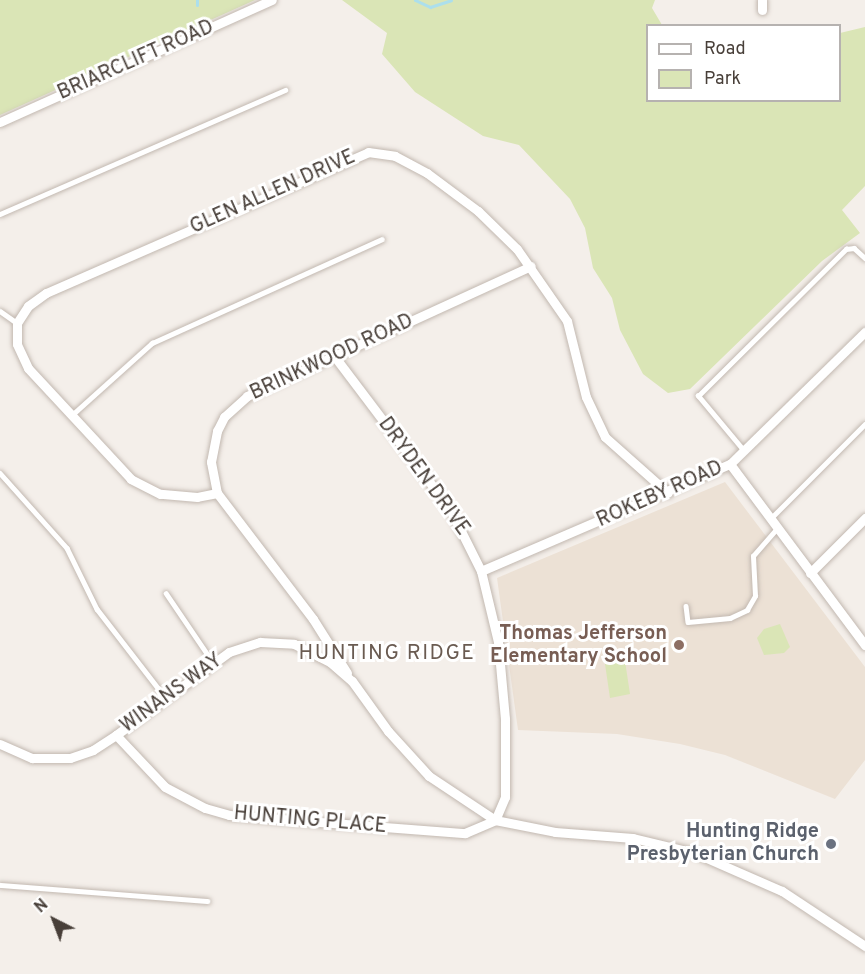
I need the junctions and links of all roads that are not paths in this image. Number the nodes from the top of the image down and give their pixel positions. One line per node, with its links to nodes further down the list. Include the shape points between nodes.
1 (272, 0): 3 (street, BRIARCLIFT ROAD)
2 (285, 90): 4 (lane)
3 (0, 122)
4 (0, 214)
5 (382, 239): 12 (lane, via 152,343)
6 (865, 258): 14 (lane, via 854,248 846,249 698,396)
7 (531, 266): 9 (street, GLEN ALLEN DRIVE, via 478,211 427,173 395,156 368,152 46,293 28,306); 11 (street, BRINKWOOD ROAD); 18 (street, GLEN ALLEN DRIVE, via 567,321 586,397 605,437)
8 (0, 311): 9 (lane)
9 (17, 323): 12 (street, via 21,357)
10 (865, 332): 14 (street, ROKEBY ROAD)
11 (335, 357): 17 (street, BRINKWOOD ROAD, via 247,396 224,417 212,446); 22 (street, DRYDEN DRIVE, via 450,508)
12 (72, 416): 17 (street, via 116,465 144,488 179,497)
13 (865, 424): 20 (lane)
14 (745, 452): 15 (street, ROKEBY ROAD)
15 (730, 464): 18 (street, ROKEBY ROAD); 20 (street)
16 (0, 473): 29 (lane, via 67,548 97,609)
17 (217, 493): 28 (street, via 313,619)
18 (668, 493): 22 (street, ROKEBY ROAD)
19 (865, 518): 23 (street)
20 (770, 519): 21 (street)
21 (777, 528): 23 (street); 25 (lane, via 753,556 755,596 747,610 730,618 688,622)
22 (481, 571): 32 (street, DRYDEN DRIVE, via 498,642 505,719 505,797)
23 (810, 573): 26 (street)
24 (166, 593): 27 (lane)
25 (686, 606)
26 (865, 645)
27 (212, 662): 28 (street, WINANS WAY, via 246,645 276,641 315,652); 29 (street, WINANS WAY)
28 (352, 681): 32 (street, WINANS WAY, via 388,731 429,776)
29 (165, 697): 30 (street, WINANS WAY)
30 (116, 735): 31 (street, WINANS WAY, via 93,750 51,760 32,758); 32 (street, HUNTING PLACE, via 165,787 195,804 229,815 465,832)
31 (0, 744)
32 (495, 820): 35 (street, WINANS WAY, via 555,832 633,838 695,853 782,891)
33 (0, 885): 34 (lane)
34 (207, 901)
35 (865, 946)

